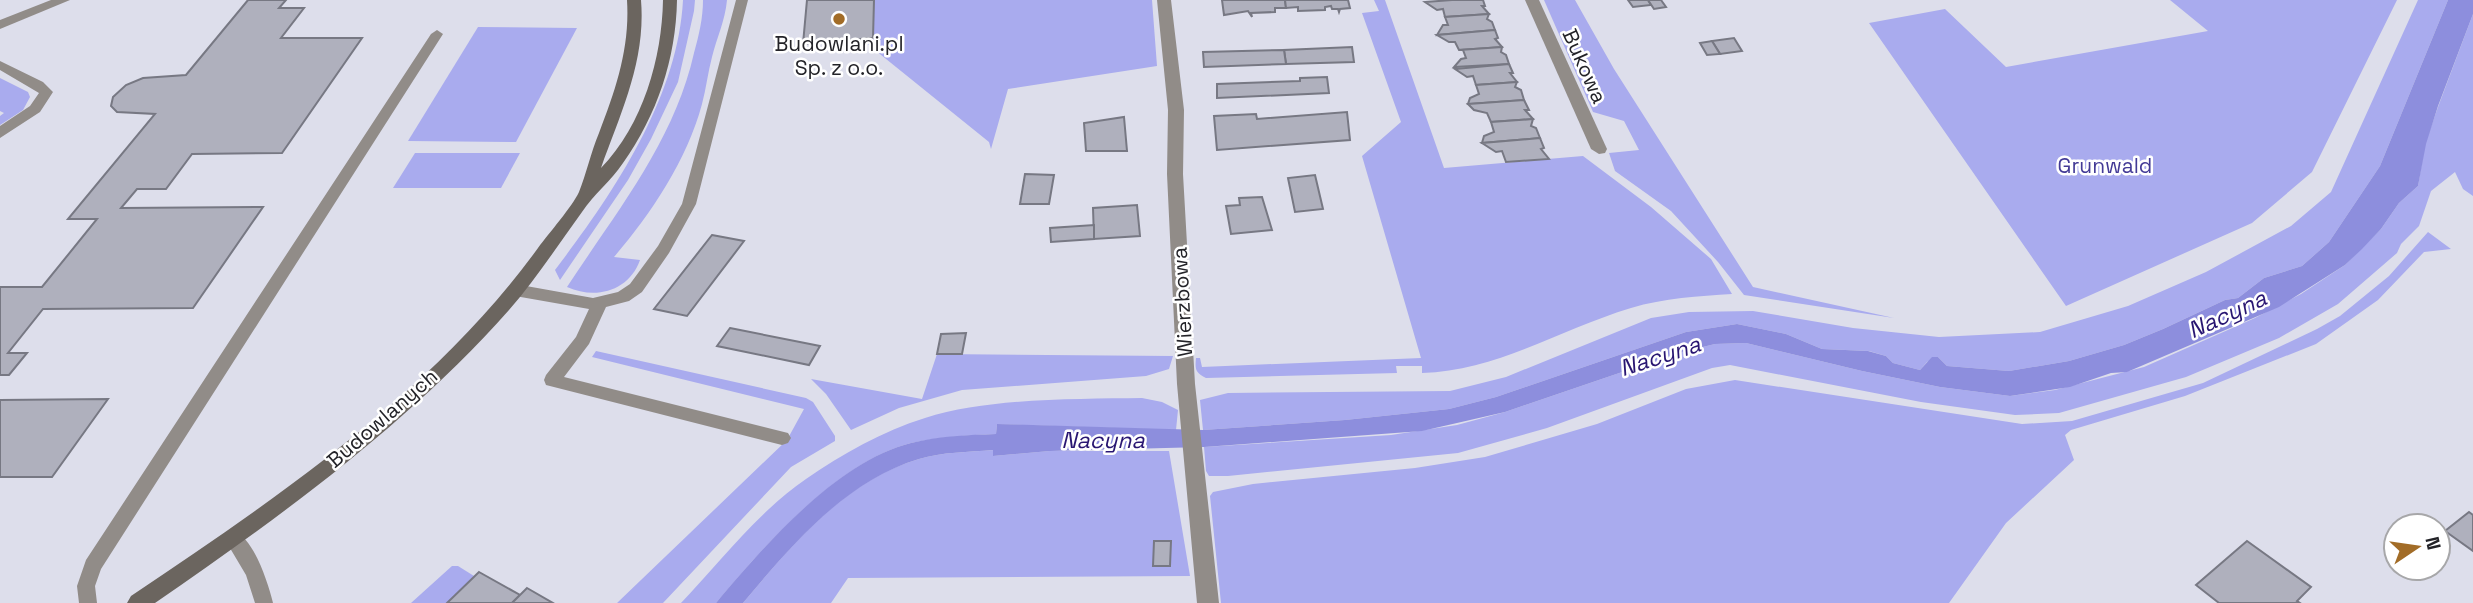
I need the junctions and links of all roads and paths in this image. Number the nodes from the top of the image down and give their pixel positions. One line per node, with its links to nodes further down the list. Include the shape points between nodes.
1 (39, 0): 8 (street)
2 (63, 0): 8 (street)
3 (634, 0): 13 (street, Budowlanych, via 636,24 627,73)
4 (670, 0): 13 (street, Budowlanych, via 663,60 650,100 618,160)
5 (742, 0): 15 (lane, via 689,204 636,288 623,297)
6 (1164, 0): 21 (street, Wierzbowa, via 1175,110 1189,410)
7 (1532, 0): 12 (street, Bukowa)
8 (0, 22)
9 (437, 34): 18 (lane, via 93,566 86,586)
10 (0, 65): 11 (lane, via 46,92 35,109)
11 (0, 133)
12 (1599, 149)
13 (587, 193): 14 (street, Budowlanych)
14 (516, 290): 15 (lane); 17 (street, Budowlanych, via 397,407)
15 (598, 303): 16 (lane, via 583,340 552,380)
16 (782, 438)
17 (233, 538): 19 (street, Budowlanych); 20 (lane, via 255,572)
18 (88, 603)
19 (138, 603)
20 (264, 603)
21 (1208, 603)

